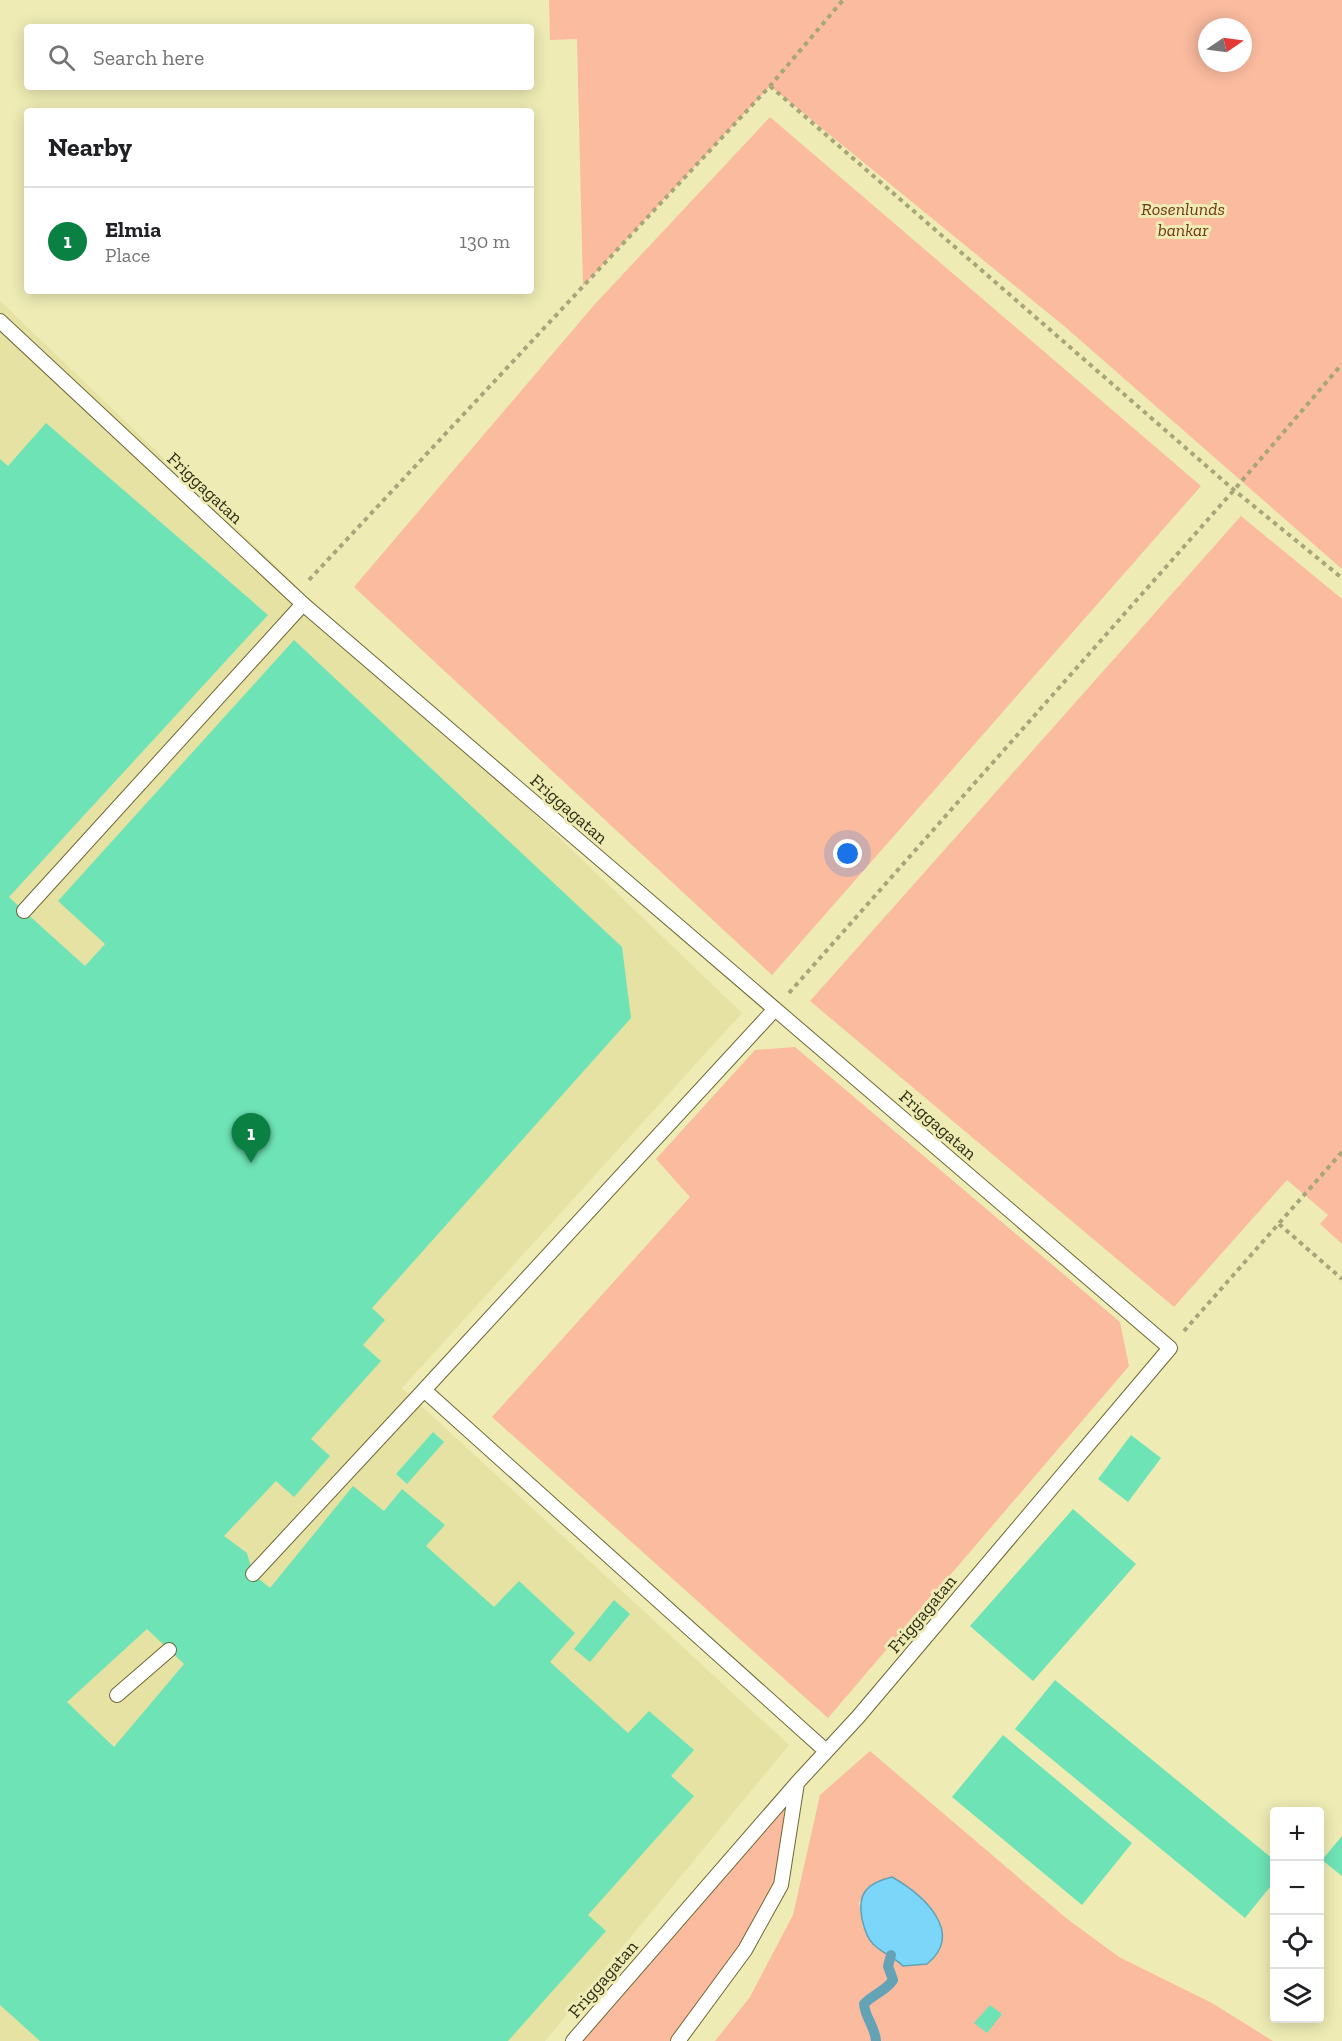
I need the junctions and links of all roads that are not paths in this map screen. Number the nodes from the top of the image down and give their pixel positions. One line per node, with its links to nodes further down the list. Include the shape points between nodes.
1 (0, 321): 2 (lane, Friggagatan)
2 (299, 600): 3 (lane); 4 (lane, Friggagatan)
3 (24, 911)
4 (775, 1009): 5 (lane); 9 (lane, Friggagatan, via 1170,1348)
5 (424, 1390): 6 (lane); 9 (lane)
6 (253, 1574)
7 (169, 1650): 8 (lane)
8 (117, 1695)
9 (826, 1751): 10 (lane, Friggagatan)
10 (797, 1783): 11 (lane, Friggagatan); 12 (lane, via 781,1885 745,1950)
11 (573, 2041)
12 (678, 2041)

